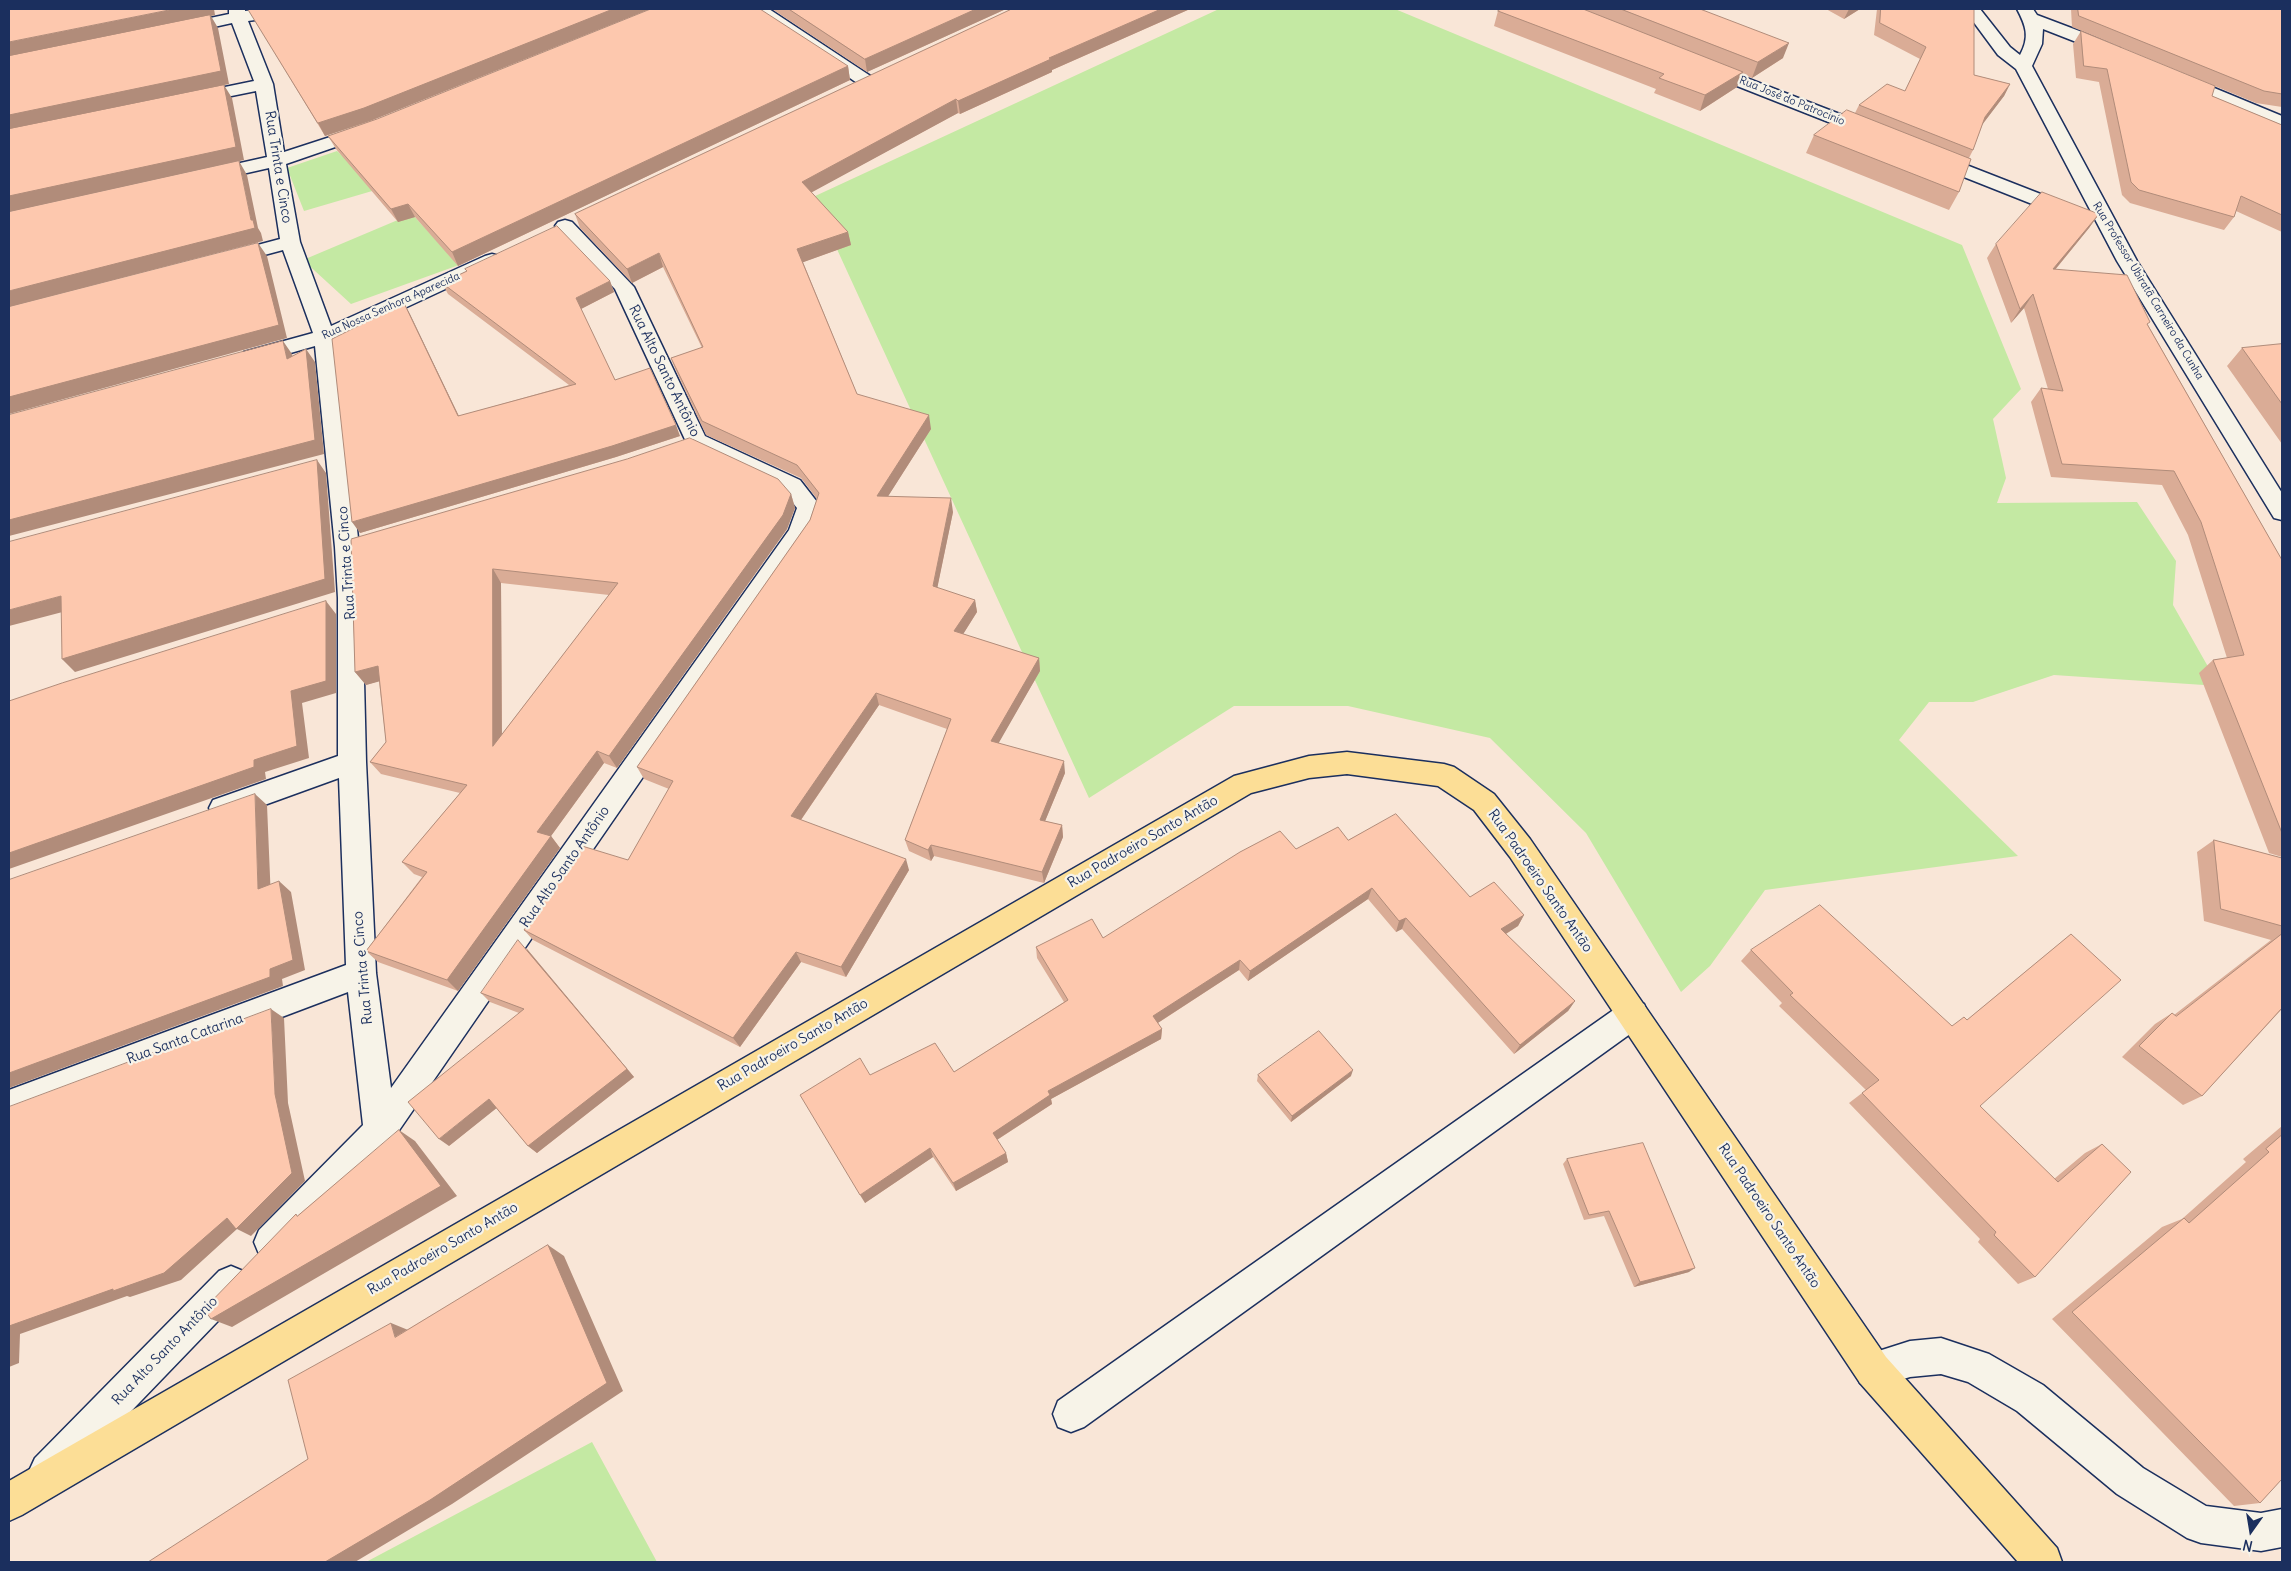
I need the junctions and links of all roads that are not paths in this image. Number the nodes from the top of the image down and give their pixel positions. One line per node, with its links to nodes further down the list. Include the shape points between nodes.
1 (297, 9): 4 (street)
2 (758, 9): 12 (street)
3 (1972, 9): 9 (street, Rua Professor Ubiratã Carneiro da Cunha, via 2004,51)
4 (238, 13): 6 (street); 13 (street, Rua Trinta e Cinco)
5 (2029, 14): 7 (street); 9 (street, via 2037,34)
6 (162, 33)
7 (2132, 58)
8 (1688, 60): 18 (street, Rua José do Patrocinio)
9 (2023, 66): 23 (street, Rua Professor Ubiratã Carneiro da Cunha)
10 (2159, 70): 16 (street)
11 (883, 73): 12 (street)
12 (866, 81): 14 (street)
13 (264, 84): 15 (street); 20 (street, Rua Trinta e Cinco)
14 (848, 89)
15 (171, 103)
16 (2282, 122)
17 (386, 123): 20 (street)
18 (1889, 140)
19 (1916, 151): 23 (street)
20 (276, 161): 21 (street); 24 (street, Rua Trinta e Cinco)
21 (190, 180)
22 (565, 226): 35 (street, Rua Alto Santo Antônio, via 624,287 687,444 792,486 809,507 800,532)
23 (2108, 227): 29 (street, Rua Professor Ubiratã Carneiro da Cunha)
24 (290, 242): 26 (street); 27 (street, Rua Trinta e Cinco)
25 (511, 251): 27 (street, Rua Nossa Senhora Aparecida)
26 (206, 264)
27 (325, 337): 28 (street, Rua Nossa Senhora Aparecida); 30 (street, Rua Trinta e Cinco, via 329,462 357,544 341,601)
28 (229, 363)
29 (2282, 512)
30 (352, 762): 31 (street); 32 (street, Rua Trinta e Cinco)
31 (195, 817)
32 (361, 973): 34 (street, Rua Santa Catarina); 35 (street, Rua Trinta e Cinco)
33 (1633, 1014): 36 (main road, Rua Padroeiro Santo Antão); 37 (street); 38 (main road, Rua Padroeiro Santo Antão, via 1514,840 1484,802 1444,775 1347,763 1308,767 1244,784)
34 (9, 1105)
35 (380, 1131): 38 (street, Rua Alto Santo Antônio)
36 (1873, 1370): 39 (street, via 1910,1359 1941,1356 1976,1367 2030,1398 2130,1481 2201,1524 2262,1532); 40 (main road, Rua Padroeiro Santo Antão)
37 (1071, 1414)
38 (19, 1495)
39 (2282, 1528)
40 (2043, 1562)

